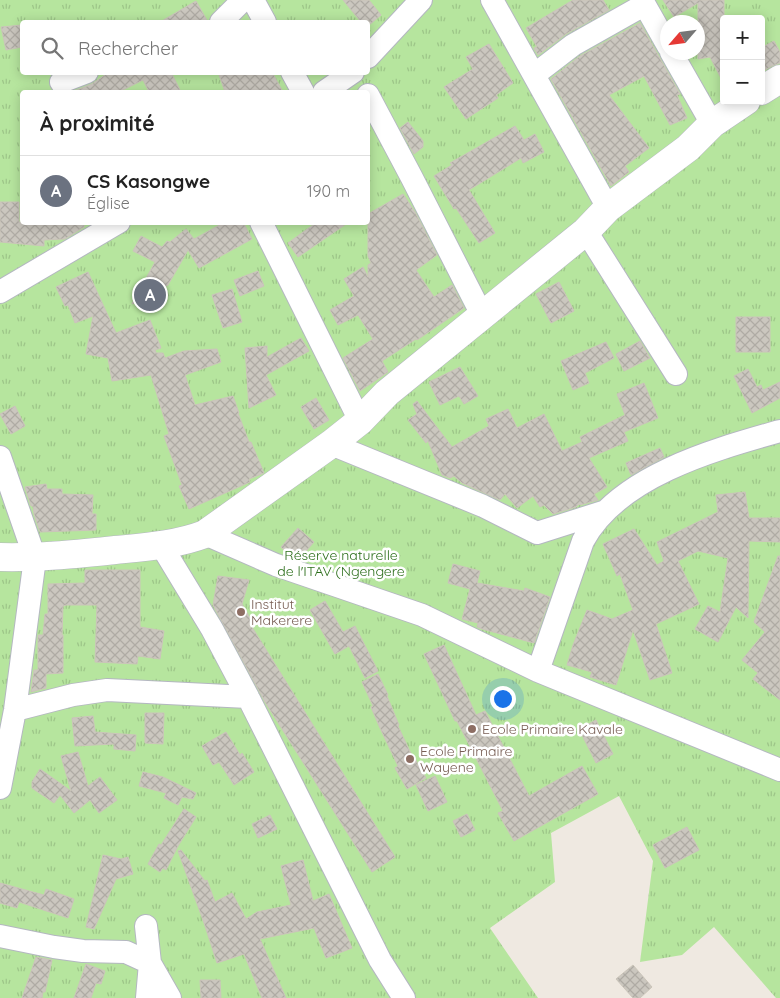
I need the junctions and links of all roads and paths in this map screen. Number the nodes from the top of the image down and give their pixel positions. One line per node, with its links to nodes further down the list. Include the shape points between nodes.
1 (243, 0): 6 (street)
2 (253, 0): 7 (street)
3 (421, 0): 9 (street)
4 (492, 0): 15 (street)
5 (643, 2): 8 (street); 15 (street, via 573,45)
6 (223, 20)
7 (264, 20)
8 (660, 32)
9 (370, 55)
10 (676, 60): 24 (street)
11 (79, 75): 17 (street)
12 (294, 75): 19 (street)
13 (350, 75): 20 (street)
14 (354, 75): 21 (street)
15 (534, 75): 25 (street)
16 (780, 79): 18 (street)
17 (61, 82)
18 (765, 88)
19 (301, 90)
20 (327, 90)
21 (364, 90)
22 (370, 100): 30 (street)
23 (740, 105): 24 (street)
24 (712, 124): 25 (street, via 688,148)
25 (608, 208): 28 (street)
26 (114, 225): 29 (street)
27 (262, 225): 32 (street)
28 (586, 231): 30 (street); 31 (street)
29 (0, 292)
30 (482, 315): 32 (street, via 387,393)
31 (676, 374)
32 (360, 422): 34 (street)
33 (780, 430): 36 (street, via 688,460 630,491)
34 (331, 444): 36 (street, via 483,506 537,533); 37 (street)
35 (0, 457): 40 (street)
36 (603, 512): 41 (street, via 583,541)
37 (205, 534): 38 (street); 41 (street, via 276,565 422,615)
38 (161, 545): 40 (street); 42 (street)
39 (0, 557): 40 (street)
40 (35, 558): 43 (street)
41 (538, 671): 44 (street)
42 (248, 697): 43 (street, via 107,690); 49 (street)
43 (15, 710): 45 (street)
44 (780, 770)
45 (0, 788)
46 (146, 926): 48 (street)
47 (0, 936): 48 (street, via 83,951 126,952)
48 (150, 963): 50 (street); 51 (street)
49 (400, 997)
50 (147, 998)
51 (170, 998)

